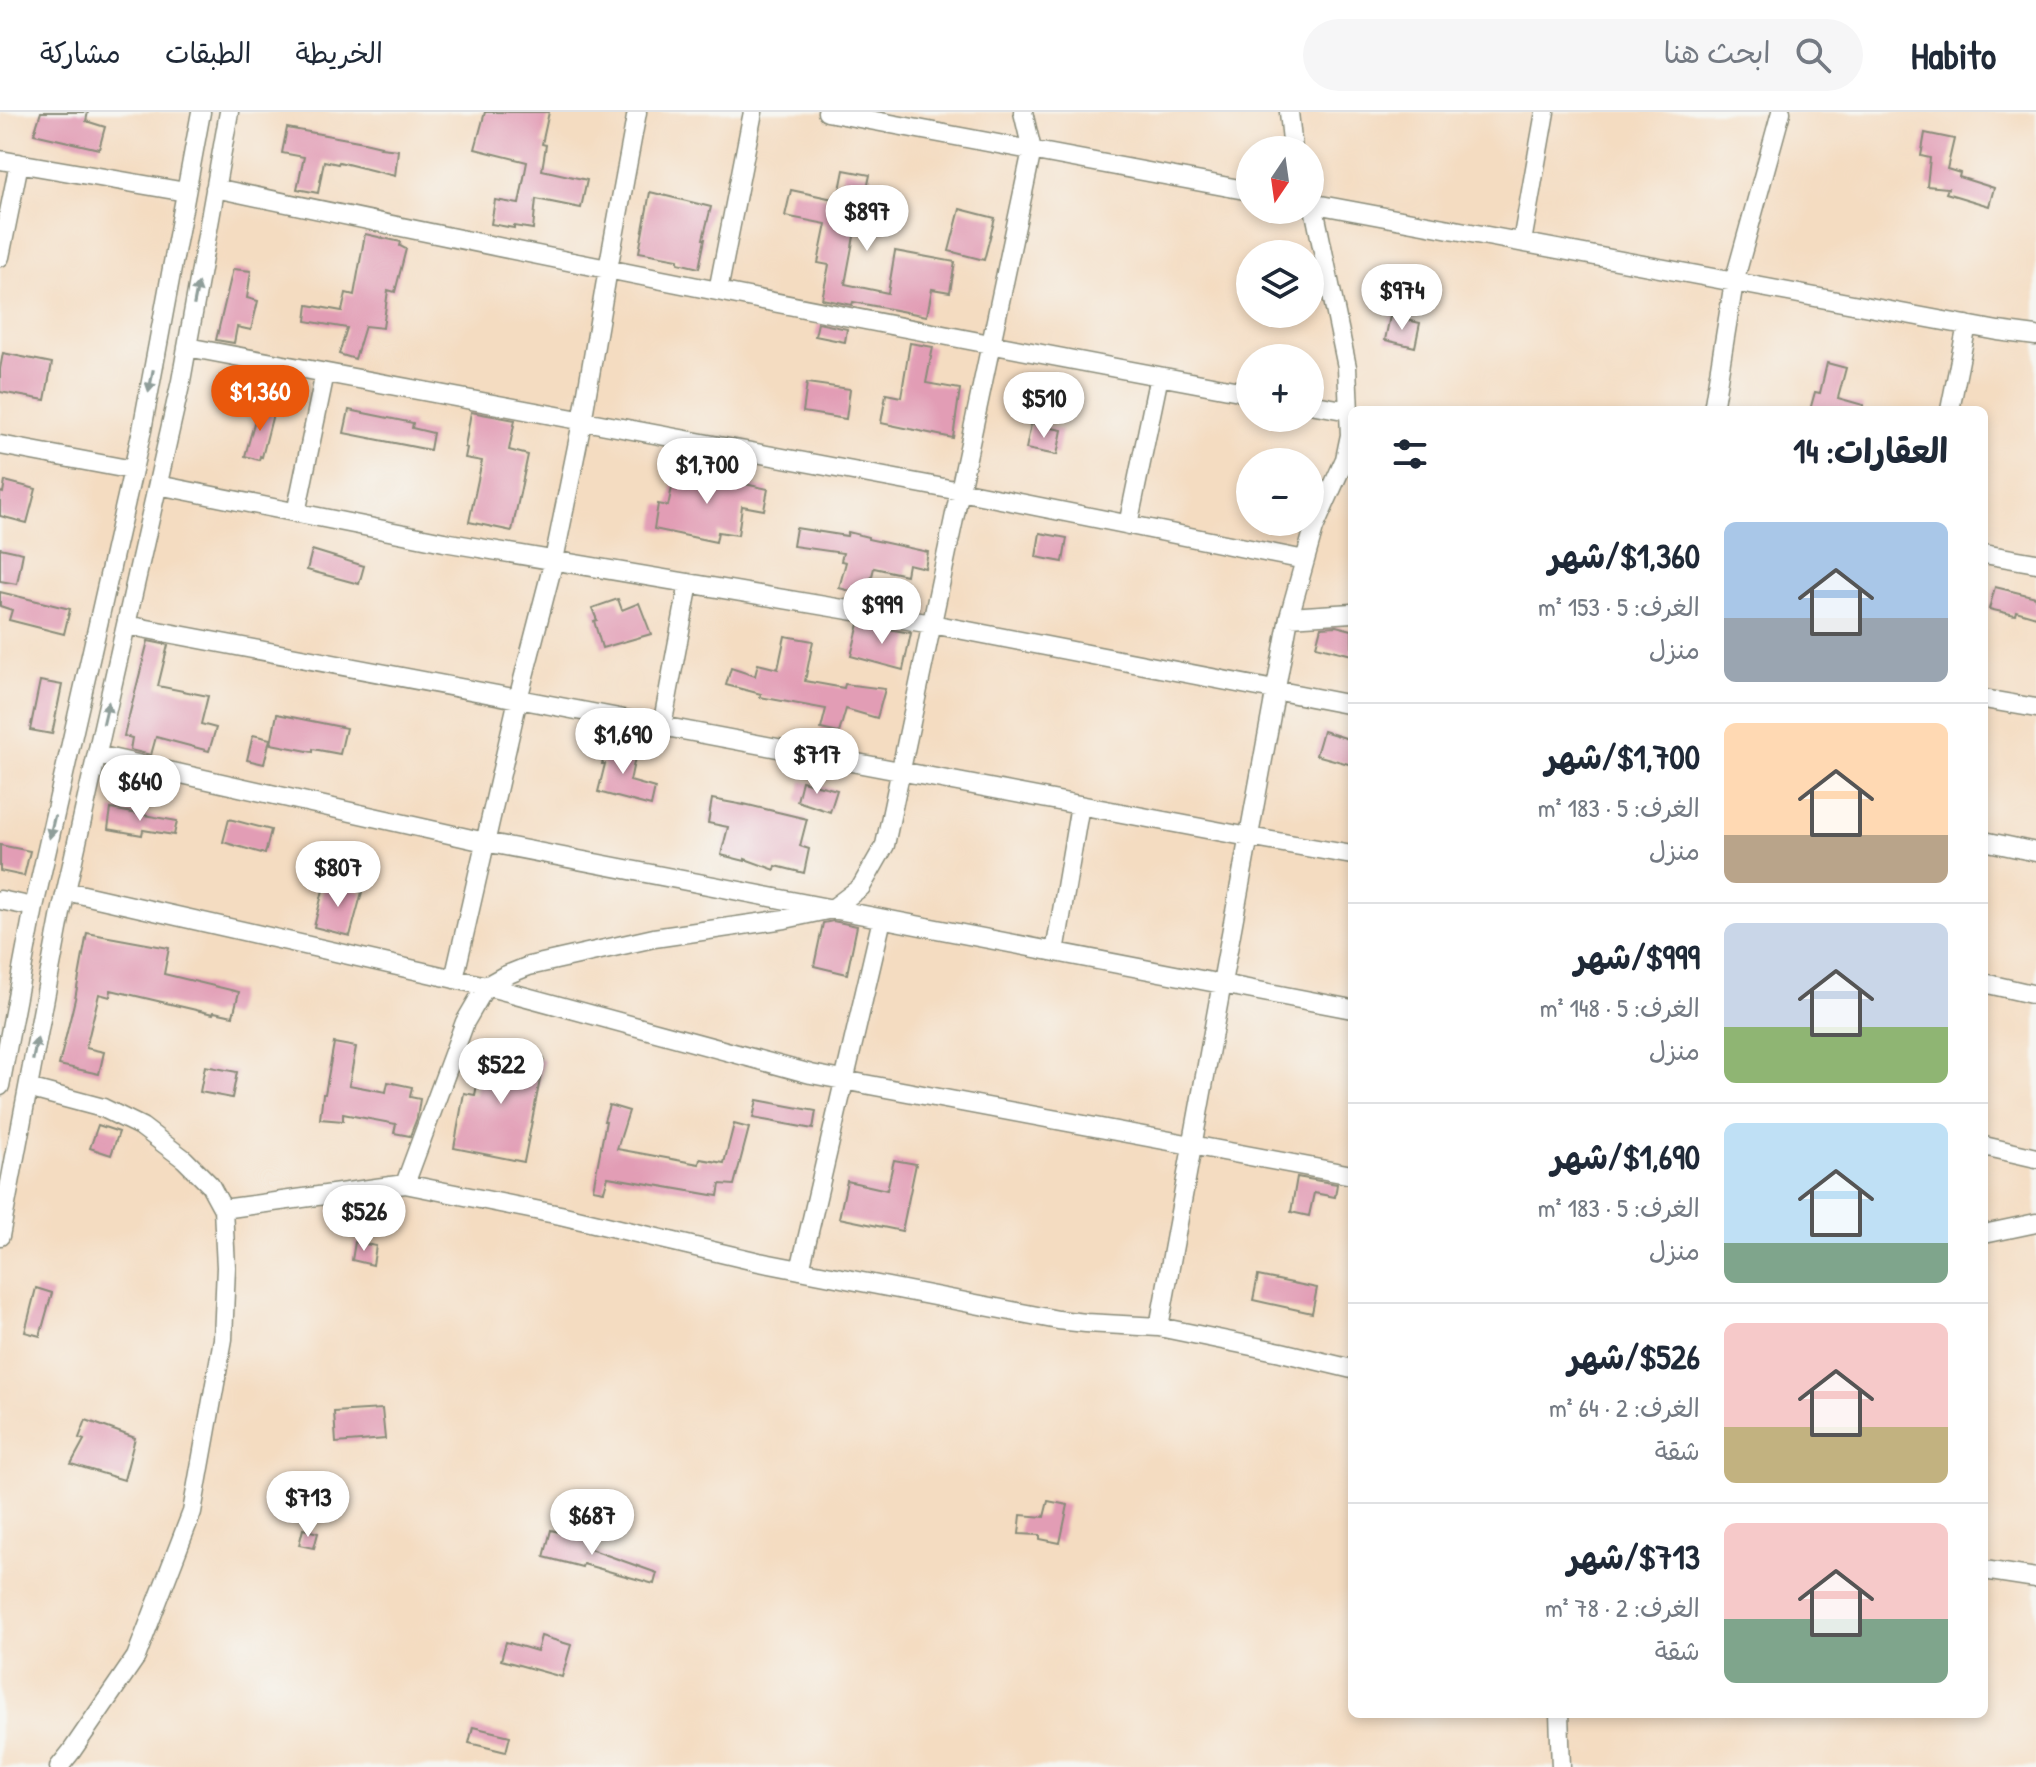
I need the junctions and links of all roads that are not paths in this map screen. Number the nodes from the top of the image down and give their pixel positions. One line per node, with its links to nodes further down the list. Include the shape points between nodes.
1 (201, 112): 16 (street)
2 (229, 112): 14 (street)
3 (637, 112): 21 (street)
4 (753, 112): 23 (street)
5 (827, 112): 11 (street)
6 (1023, 112): 11 (street)
7 (1289, 112): 10 (street)
8 (1545, 112): 19 (street)
9 (1781, 112): 22 (street)
10 (1292, 136)
11 (1032, 150): 15 (street); 26 (street)
12 (0, 160): 13 (street)
13 (19, 163): 16 (street); 20 (street)
14 (215, 188): 21 (street); 27 (street, one-way to 14)
15 (1236, 188)
16 (186, 192): 39 (street, one-way to 39)
17 (1324, 204): 19 (street)
18 (1316, 224): 31 (street, via 1347,367)
19 (1522, 242): 22 (street)
20 (0, 257)
21 (608, 269): 23 (street); 36 (street)
22 (1734, 282): 24 (street); 32 (street)
23 (718, 291): 26 (street)
24 (1967, 325): 25 (street); 33 (street)
25 (2036, 336)
26 (991, 345): 29 (street); 41 (street)
27 (187, 347): 28 (street); 40 (street)
28 (325, 373): 36 (street); 42 (street)
29 (1159, 376): 30 (street); 43 (street)
30 (1236, 390)
31 (1349, 406)
32 (1714, 406)
33 (1951, 406)
34 (1324, 407): 35 (street)
35 (1348, 411)
36 (582, 422): 41 (street); 45 (street)
37 (0, 445): 39 (street)
38 (1348, 445): 46 (street)
39 (133, 470): 69 (street, one-way to 69)
40 (158, 485): 42 (street); 52 (street)
41 (960, 491): 43 (street); 51 (street)
42 (296, 513): 45 (street)
43 (1128, 525): 46 (street)
44 (1988, 555): 47 (street)
45 (554, 560): 48 (street); 54 (street)
46 (1305, 560): 50 (street)
47 (2036, 563)
48 (689, 583): 51 (street); 58 (street)
49 (1348, 613): 50 (street)
50 (1289, 617): 53 (street)
51 (932, 624): 53 (street); 60 (street)
52 (126, 625): 54 (street); 59 (street, one-way to 52)
53 (1276, 689): 56 (street); 62 (street)
54 (518, 699): 58 (street); 63 (street)
55 (1988, 700): 57 (street)
56 (1348, 704)
57 (2036, 708)
58 (662, 726): 60 (street)
59 (97, 755): 63 (street); 67 (street)
60 (901, 771): 61 (street); 70 (street, via 885,845 861,887)
61 (1080, 805): 62 (street); 72 (street)
62 (1249, 837): 66 (street); 74 (street)
63 (485, 842): 70 (street); 73 (street)
64 (1988, 842): 65 (street)
65 (2036, 852)
66 (1348, 854)
67 (66, 891): 73 (street); 82 (street, one-way to 67)
68 (0, 900): 69 (street)
69 (34, 907): 79 (street)
70 (832, 909): 71 (street); 76 (street, via 654,938 529,966)
71 (882, 919): 72 (street); 80 (street)
72 (1055, 952): 74 (street)
73 (454, 979): 76 (street)
74 (1223, 984): 78 (street); 83 (street)
75 (1988, 984): 77 (street)
76 (486, 986): 80 (street); 87 (street, via 465,1022)
77 (2036, 995)
78 (1348, 1008)
79 (2, 1063): 81 (street)
80 (844, 1080): 83 (street); 92 (street)
81 (0, 1086)
82 (28, 1088): 88 (street, via 103,1108 142,1127 210,1185); 91 (street)
83 (1193, 1145): 86 (street); 93 (street)
84 (1988, 1147): 85 (street)
85 (2036, 1158)
86 (1348, 1174)
87 (405, 1184): 88 (street); 92 (street)
88 (223, 1209): 98 (street, via 223,1339 192,1512 136,1657)
89 (2036, 1223): 90 (street)
90 (1988, 1233)
91 (0, 1236)
92 (800, 1270): 93 (street, via 1058,1320)
93 (1159, 1327): 94 (street)
94 (1348, 1368)
95 (1988, 1571): 96 (street)
96 (2036, 1578)
97 (1559, 1718): 99 (street)
98 (59, 1767)
99 (1561, 1767)

